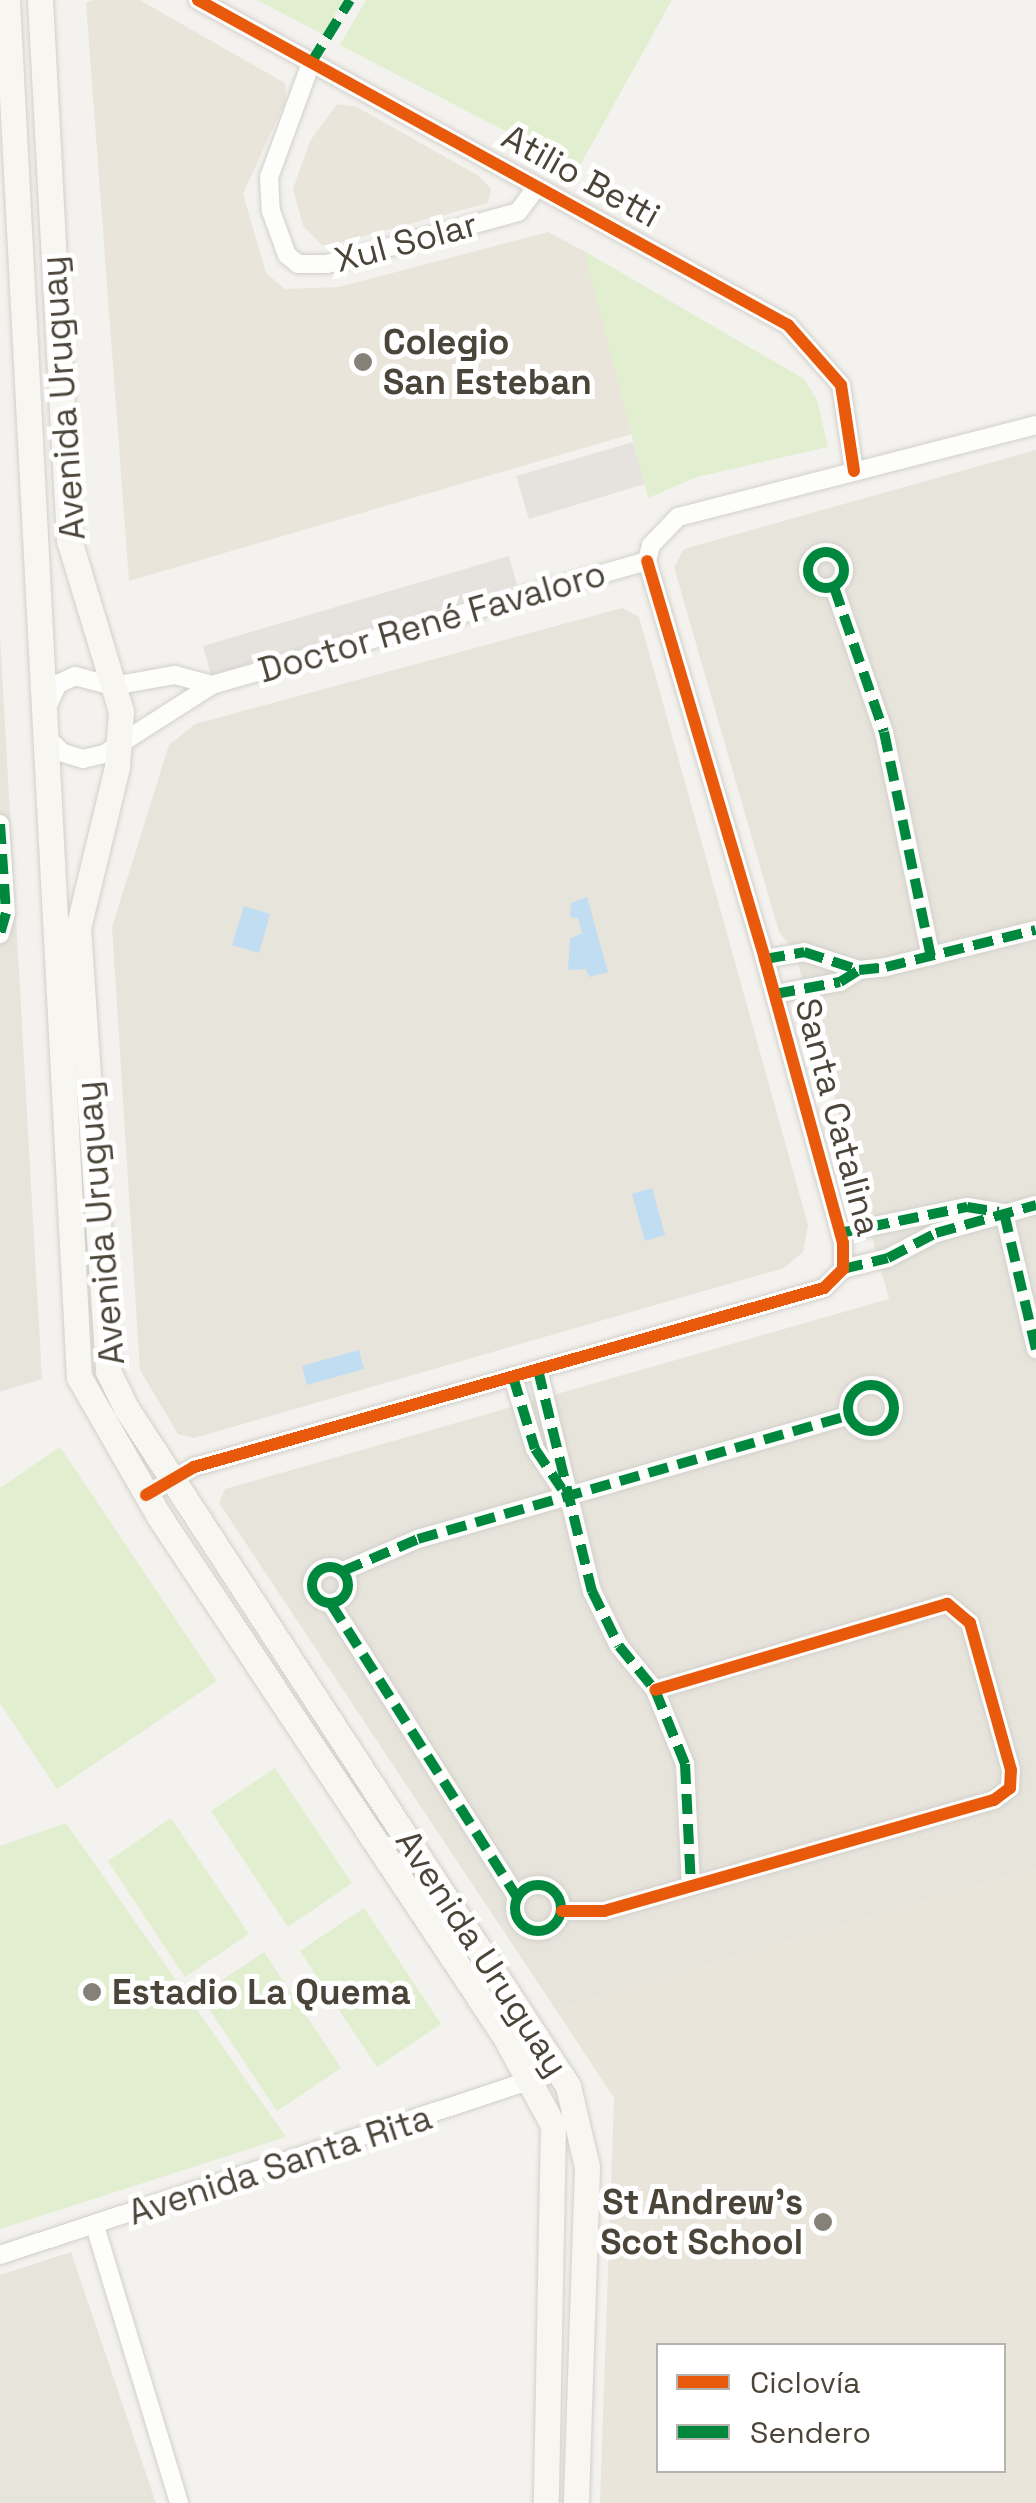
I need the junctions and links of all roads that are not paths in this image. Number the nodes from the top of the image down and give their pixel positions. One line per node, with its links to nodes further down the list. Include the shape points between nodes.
1 (7, 0): 12 (main road, Avenida Uruguay)
2 (40, 0): 11 (main road, Avenida Uruguay, via 69,540)
3 (198, 0): 4 (street, Atilio Betti)
4 (312, 63): 5 (street, Atilio Betti); 5 (street, Xul Solar, via 269,177 276,226 287,255 298,264 326,264 518,212)
5 (537, 187): 7 (street, Atilio Betti, via 788,325 841,386)
6 (1036, 425): 7 (street, Doctor René Favaloro)
7 (854, 471): 8 (street, Doctor René Favaloro, via 678,517 651,545)
8 (646, 561): 10 (street, Doctor René Favaloro); 18 (street, Santa Catalina)
9 (834, 587): 17 (street, via 884,732)
10 (212, 685): 11 (street, via 175,675); 13 (street)
11 (113, 686): 12 (street, via 95,676 58,684); 13 (main road, Avenida Uruguay)
12 (42, 718): 13 (street, via 48,739 83,759); 30 (main road, Avenida Uruguay, via 76,1360 86,1394)
13 (122, 739): 29 (main road, Avenida Uruguay, via 78,928 104,1349 115,1390)
14 (0, 824): 16 (street, via 6,913)
15 (1036, 930): 17 (street)
16 (0, 934)
17 (931, 956): 19 (street)
18 (765, 960): 19 (street, via 804,952); 20 (street, Santa Catalina)
19 (859, 970): 20 (street, via 840,982)
20 (775, 994): 23 (street, Santa Catalina)
21 (1036, 1205): 22 (street)
22 (1004, 1213): 23 (street, via 967,1207); 24 (street); 25 (street)
23 (840, 1233): 24 (street, Santa Catalina)
24 (843, 1269): 26 (street, Santa Catalina, via 824,1288)
25 (1036, 1349)
26 (538, 1370): 27 (street, Santa Catalina); 31 (street)
27 (513, 1377): 29 (street, Santa Catalina, via 194,1467); 31 (street, via 535,1448)
28 (848, 1416): 31 (street)
29 (172, 1480): 30 (street, Santa Catalina); 38 (main road, Avenida Uruguay)
30 (146, 1495): 39 (main road, Avenida Uruguay)
31 (567, 1497): 32 (street, via 418,1539); 34 (street, via 606,1624)
32 (343, 1572): 33 (street, via 346,1594); 33 (street, via 326,1567 313,1579 315,1596)
33 (331, 1604): 36 (street)
34 (655, 1690): 35 (street, via 690,1787); 35 (street, via 947,1604 970,1623 1011,1770 1010,1788 994,1800)
35 (691, 1886): 37 (street, via 604,1911)
36 (517, 1898): 37 (street, via 529,1886 545,1886 558,1896); 37 (street, via 517,1919 535,1932 556,1925)
37 (562, 1911)
38 (560, 2071): 39 (street, Avenida Santa Rita); 44 (main road, Avenida Uruguay, via 579,2113 587,2167)
39 (533, 2082): 40 (street, Avenida Santa Rita); 43 (main road, Avenida Uruguay, via 558,2146)
40 (95, 2226): 41 (street, Avenida Santa Rita); 42 (street)
41 (0, 2255)
42 (175, 2502)
43 (546, 2503)
44 (576, 2503)

